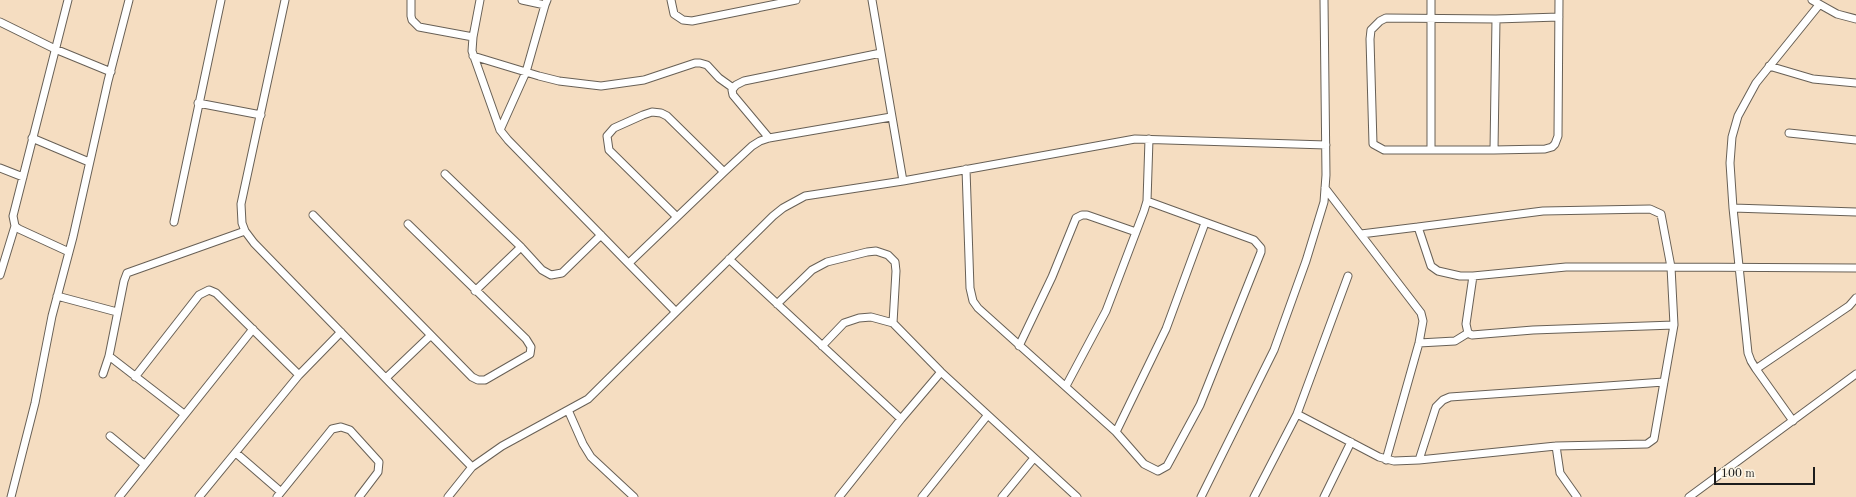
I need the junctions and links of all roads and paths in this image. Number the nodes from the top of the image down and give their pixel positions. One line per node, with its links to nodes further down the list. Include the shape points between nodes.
1 (68, 0): 23 (street)
2 (129, 0): 27 (street)
3 (221, 0): 31 (street)
4 (285, 0): 32 (street)
5 (411, 0): 22 (street, via 412,20 419,27)
6 (480, 0): 22 (street)
7 (522, 0): 15 (street)
8 (672, 0): 9 (street, via 674,14 683,20 692,21)
9 (796, 0)
10 (872, 0): 24 (street)
11 (1324, 0): 40 (street)
12 (1431, 0): 18 (street)
13 (1559, 0): 17 (street)
14 (1812, 0): 16 (street)
15 (546, 3): 28 (street)
16 (1820, 5): 20 (street, via 1837,14); 26 (street)
17 (1559, 17): 19 (street); 42 (street, via 1558,136 1555,144 1545,149)
18 (1431, 18): 19 (street); 41 (street); 41 (street, via 1386,18 1375,24 1370,39 1373,144 1384,150)
19 (1496, 19): 42 (street)
20 (1856, 19)
21 (0, 22): 23 (street)
22 (473, 37): 25 (street)
23 (55, 49): 27 (street); 36 (street)
24 (881, 53): 30 (street, via 744,82); 33 (street)
25 (473, 56): 28 (street); 34 (street)
26 (1769, 66): 29 (street, via 1813,78); 52 (street, via 1756,83 1733,130 1730,163)
27 (111, 72): 43 (street)
28 (526, 72): 30 (street, via 559,81 601,86 644,80 700,63); 34 (street)
29 (1856, 83)
30 (733, 88): 37 (street, via 733,95)
31 (198, 103): 32 (street); 56 (street)
32 (261, 115): 61 (street, via 241,204)
33 (891, 117): 37 (street); 49 (street)
34 (500, 130): 64 (street)
35 (1789, 133): 39 (street)
36 (32, 138): 43 (street); 48 (street)
37 (769, 138): 46 (street, via 752,146)
38 (1149, 139): 40 (street); 45 (street, via 1135,139); 51 (street)
39 (1856, 140)
40 (1326, 145): 50 (street)
41 (1431, 150): 42 (street)
42 (1494, 150)
43 (89, 162): 66 (street)
44 (0, 168): 48 (street)
45 (966, 170): 49 (street); 89 (street, via 971,295 978,308)
46 (724, 172): 55 (street); 55 (street, via 667,116 660,113 652,112 614,128 607,136 609,150)
47 (445, 174): 65 (street)
48 (23, 177): 59 (street, via 13,216)
49 (904, 181): 67 (street, via 806,196 778,212)
50 (1325, 188): 63 (street); 127 (street, via 1324,202 1306,261 1274,350)
51 (1147, 201): 57 (street); 62 (street)
52 (1733, 208): 53 (street); 70 (street)
53 (1856, 212)
54 (313, 214): 86 (street)
55 (677, 217): 68 (street)
56 (174, 222)
57 (1205, 223): 106 (street, via 1166,328); 106 (street, via 1254,240 1261,252 1200,405 1167,466 1158,471 1144,464)
58 (408, 224): 75 (street)
59 (15, 226): 66 (street); 72 (street)
60 (1418, 228): 63 (street); 69 (street, via 1542,211 1655,210 1662,217); 74 (street, via 1431,266 1446,273)
61 (245, 231): 80 (street, via 129,272 124,281); 84 (street)
62 (1136, 232): 89 (street, via 1087,215 1076,218 1052,277); 99 (street, via 1106,311)
63 (1361, 234): 87 (street, via 1421,313 1422,329)
64 (601, 235): 65 (street, via 558,275 542,270); 68 (street)
65 (521, 247): 75 (street)
66 (69, 252): 76 (street)
67 (729, 259): 78 (street); 79 (street)
68 (629, 263): 79 (street)
69 (1671, 267): 70 (street); 74 (street, via 1566,268); 82 (street)
70 (1740, 268): 71 (street); 91 (street, via 1748,353)
71 (1856, 268)
72 (0, 275)
73 (1348, 276): 102 (street)
74 (1473, 276): 85 (street, via 1466,324)
75 (475, 291): 86 (street, via 526,339 531,346 530,354 488,379 481,380 468,374)
76 (57, 296): 80 (street); 117 (street, via 35,403)
77 (1856, 298): 91 (street, via 1849,306)
78 (777, 304): 81 (street, via 819,266 835,259 876,251 888,255 895,262); 88 (street)
79 (675, 311): 100 (street, via 594,393)
80 (117, 312): 90 (street)
81 (893, 323): 88 (street, via 871,317 859,318 844,323); 92 (street)
82 (1674, 325): 85 (street, via 1533,330 1472,336); 98 (street)
83 (253, 329): 94 (street); 96 (street, via 213,290 206,291 199,295); 101 (street)
84 (341, 332): 94 (street); 97 (street)
85 (1468, 332): 87 (street, via 1455,341)
86 (430, 336): 97 (street)
87 (1419, 343): 112 (street)
88 (822, 346): 104 (street)
89 (1019, 346): 99 (street)
90 (109, 356): 93 (street); 96 (street)
91 (1756, 369): 105 (street)
92 (941, 372): 103 (street); 104 (street)
93 (104, 374)
94 (299, 374): 110 (street)
95 (1856, 374): 105 (street)
96 (135, 377): 101 (street)
97 (386, 378): 115 (street)
98 (1664, 382): 109 (street, via 1655,436 1650,443); 113 (street, via 1450,397 1436,407)
99 (1066, 386): 106 (street)
100 (568, 410): 115 (street, via 502,446); 122 (street, via 591,457)
101 (184, 414): 114 (street)
102 (1297, 414): 108 (street); 128 (street)
103 (987, 416): 111 (street); 124 (street)
104 (901, 418): 123 (street)
105 (1793, 422): 131 (street)
106 (1116, 432)
107 (110, 436): 114 (street)
108 (1351, 442): 112 (street); 129 (street)
109 (1556, 446): 113 (street); 130 (street, via 1560,473)
110 (236, 453): 116 (street); 119 (street)
111 (1034, 458): 125 (street); 126 (street)
112 (1386, 460): 113 (street)
113 (1419, 460)
114 (144, 464): 118 (street)
115 (472, 467): 121 (street)
116 (279, 494): 120 (street, via 332,429 340,427 350,430 380,462 378,472)
117 (11, 497)
118 (119, 497)
119 (199, 497)
120 (359, 497)
121 (448, 497)
122 (634, 497)
123 (839, 497)
124 (922, 497)
125 (1002, 497)
126 (1077, 497)
127 (1201, 497)
128 (1254, 497)
129 (1324, 497)
130 (1577, 497)
131 (1689, 497)

